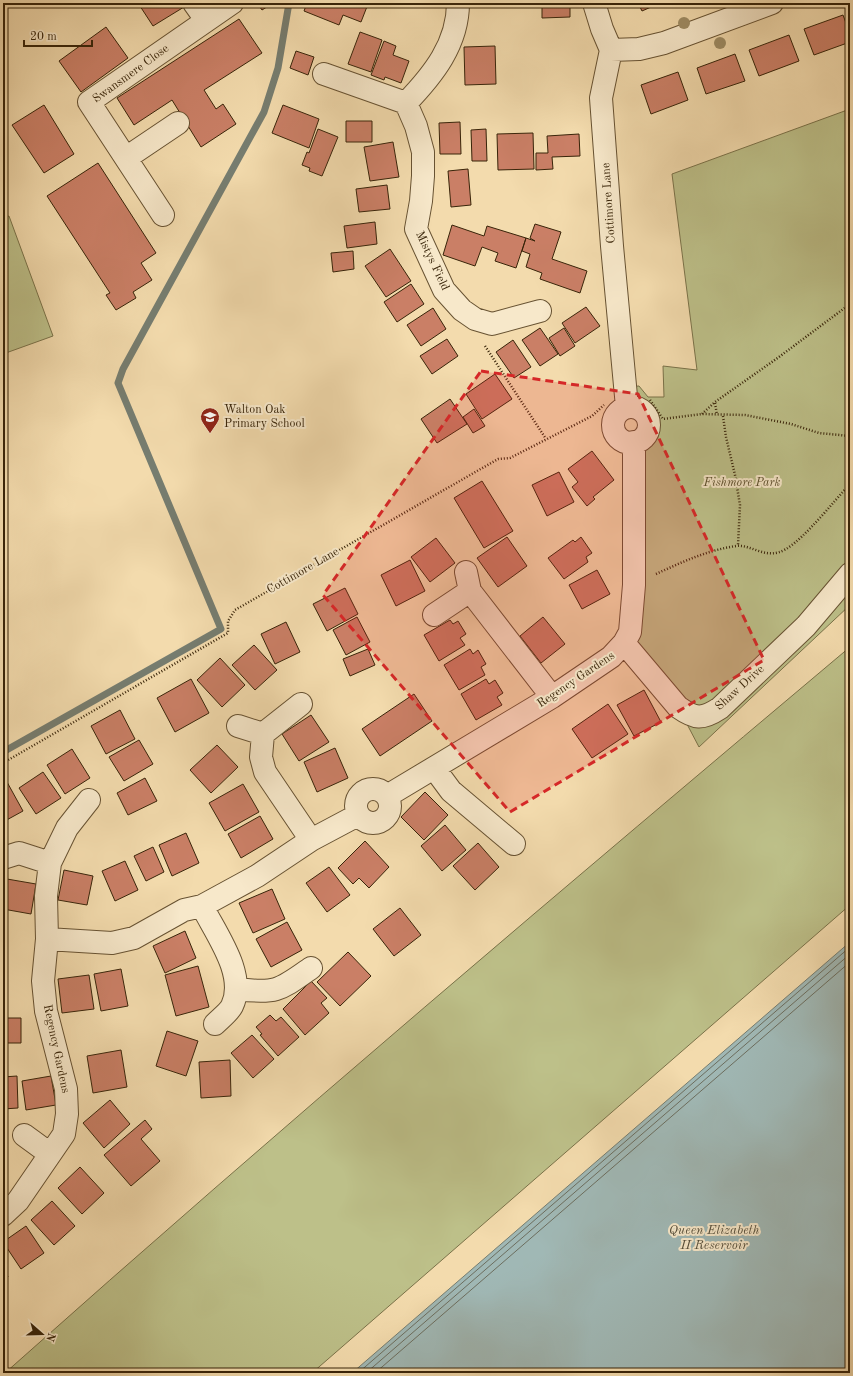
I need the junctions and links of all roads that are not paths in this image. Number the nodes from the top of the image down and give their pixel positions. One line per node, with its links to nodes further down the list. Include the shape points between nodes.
1 (232, 3): 5 (street, Swansmere Close)
2 (458, 3): 8 (street, via 454,35 443,58 426,82)
3 (594, 3): 6 (street)
4 (772, 3): 6 (street, via 664,43 639,49)
5 (200, 12): 10 (street, Swansmere Close, via 89,102)
6 (611, 50): 13 (street, Cottimore Lane, via 601,98)
7 (324, 74): 8 (street)
8 (406, 103): 12 (street, Mistys Field, via 423,152 421,201 416,229 444,290 462,310 475,319 492,324)
9 (178, 123): 10 (street)
10 (126, 158): 11 (street, Swansmere Close)
11 (164, 215)
12 (540, 311)
13 (627, 407): 16 (street, Regency Gardens, via 641,410 648,422 645,435 634,442 634,585 630,632)
14 (850, 574): 16 (street, Shaw Drive, via 806,626 720,708 699,718 678,707)
15 (434, 615): 17 (street, via 468,582)
16 (624, 644): 17 (street, Regency Gardens, via 611,657)
17 (552, 697): 21 (street, Regency Gardens)
18 (301, 704): 20 (street)
19 (238, 726): 20 (street)
20 (263, 734): 23 (street, via 260,757 265,772)
21 (434, 768): 23 (street, Regency Gardens, via 387,796 390,804 388,815 381,821 373,823 363,820 358,815); 24 (street, via 451,791)
22 (89, 800): 26 (street, Regency Gardens, via 67,828)
23 (311, 840): 27 (street, Regency Gardens, via 257,876)
24 (514, 844)
25 (3, 858): 26 (street, via 19,853)
26 (50, 863): 28 (street, Regency Gardens, via 46,896)
27 (202, 906): 28 (street, Regency Gardens, via 184,910 134,938 112,943); 30 (street, via 234,970)
28 (47, 939): 33 (street, Regency Gardens, via 43,981 46,1011 66,1089 67,1114 64,1134)
29 (311, 968): 30 (street, via 282,988 263,992)
30 (237, 989): 31 (street, via 231,1007)
31 (216, 1024)
32 (24, 1135): 33 (street)
33 (50, 1154): 34 (street, Regency Gardens, via 18,1201)
34 (3, 1215)

